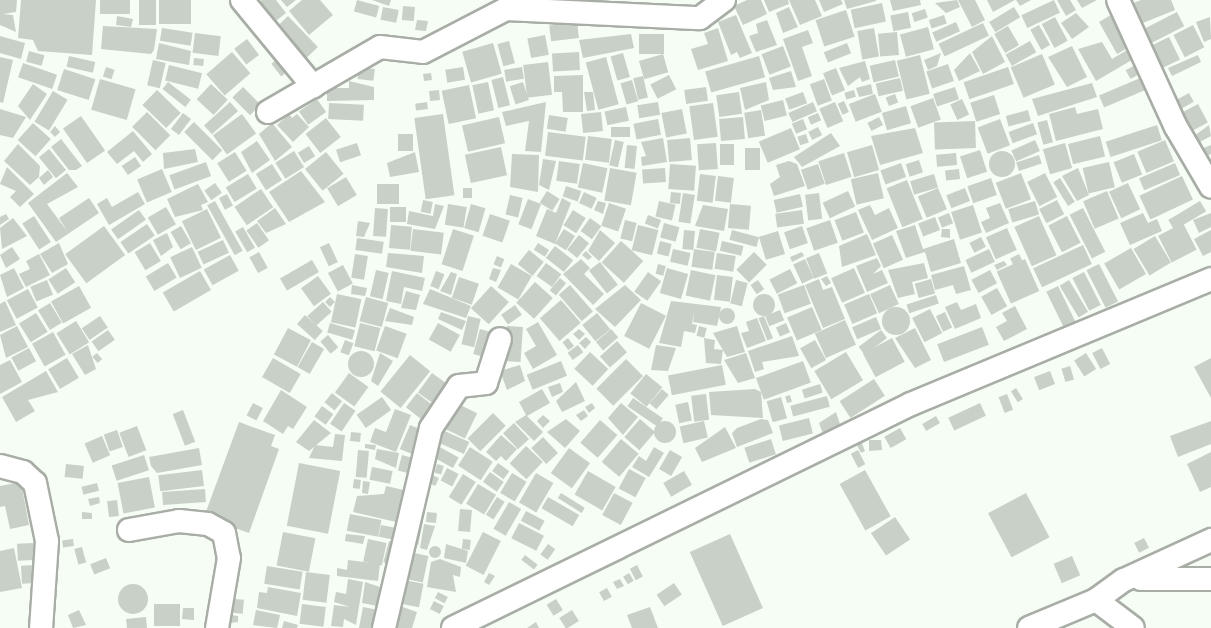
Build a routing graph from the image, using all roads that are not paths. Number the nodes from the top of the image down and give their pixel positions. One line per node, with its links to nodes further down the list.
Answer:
1 (242, 0): 4 (street)
2 (724, 0): 4 (street)
3 (1118, 0): 6 (street)
4 (313, 86): 5 (street)
5 (268, 112)
6 (1211, 187)
7 (1211, 279): 18 (street)
8 (500, 339): 17 (street)
9 (0, 466): 15 (street)
10 (129, 530): 16 (street)
11 (1211, 540): 13 (street)
12 (1211, 579): 13 (street)
13 (1125, 580): 14 (street)
14 (1096, 600): 19 (street); 20 (street)
15 (41, 628)
16 (217, 628)
17 (384, 628)
18 (453, 628)
19 (1029, 628)
20 (1132, 628)

